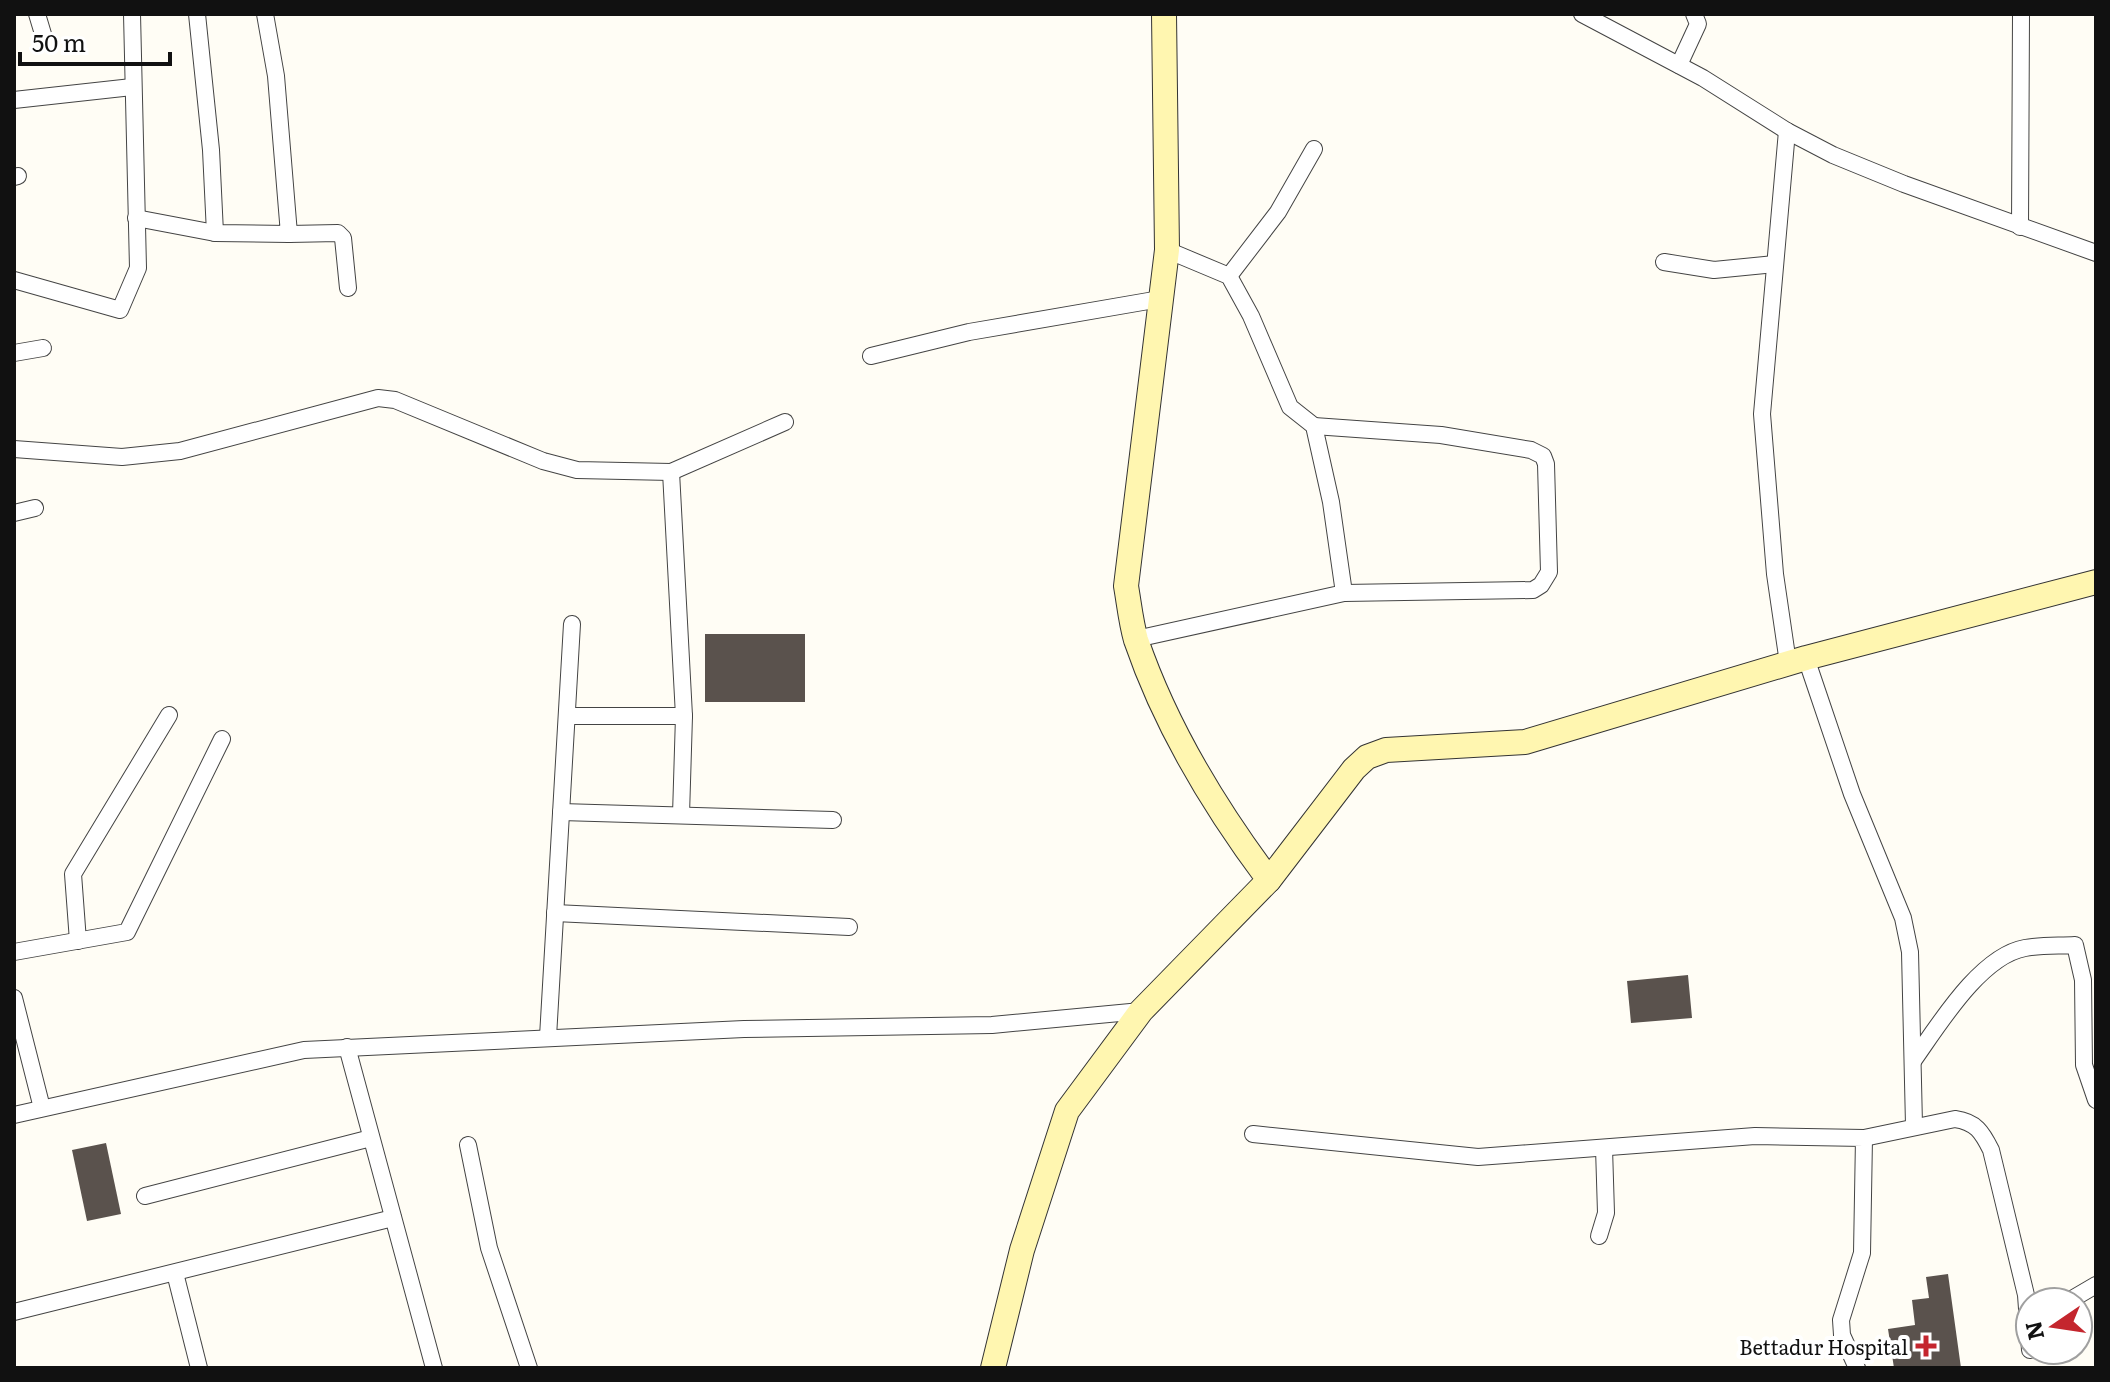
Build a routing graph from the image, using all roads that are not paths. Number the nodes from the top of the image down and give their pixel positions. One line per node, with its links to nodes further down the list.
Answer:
1 (37, 14): 9 (street)
2 (132, 14): 11 (street)
3 (197, 14): 17 (street)
4 (265, 14): 18 (street)
5 (1164, 14): 19 (main road)
6 (1582, 14): 10 (street)
7 (2021, 14): 16 (street)
8 (1696, 19): 10 (street)
9 (43, 34)
10 (1679, 65): 13 (street)
11 (132, 87): 12 (street); 15 (street)
12 (14, 100)
13 (1787, 131): 16 (street); 22 (street)
14 (1314, 149): 23 (street)
15 (136, 218): 17 (street); 24 (street)
16 (2020, 227): 20 (street)
17 (215, 233): 18 (street)
18 (289, 234): 25 (street)
19 (1167, 250): 23 (street); 26 (main road)
20 (2096, 253)
21 (1664, 262): 22 (street)
22 (1775, 264): 40 (street)
23 (1229, 276): 31 (street)
24 (14, 280)
25 (348, 288)
26 (1160, 299): 29 (street); 39 (main road)
27 (43, 348): 28 (street)
28 (14, 353)
29 (871, 356)
30 (785, 422): 33 (street)
31 (1314, 426): 37 (street); 37 (street)
32 (14, 449): 33 (street)
33 (671, 472): 43 (street)
34 (35, 508): 35 (street)
35 (14, 513)
36 (2096, 582): 40 (main road)
37 (1344, 593): 39 (street)
38 (572, 624): 42 (street)
39 (1136, 639): 48 (main road)
40 (1797, 661): 48 (main road); 57 (street)
41 (169, 715): 51 (street)
42 (567, 716): 43 (street); 45 (street)
43 (684, 716): 46 (street)
44 (222, 739): 51 (street)
45 (561, 812): 46 (street); 49 (street)
46 (681, 815): 47 (street)
47 (833, 820)
48 (1269, 880): 54 (main road)
49 (555, 913): 50 (street); 55 (street)
50 (849, 927)
51 (78, 941): 52 (street)
52 (14, 952)
53 (14, 998): 59 (street)
54 (1141, 1011): 55 (street); 76 (main road)
55 (548, 1037): 56 (street)
56 (347, 1047): 59 (street); 63 (street)
57 (1913, 1061): 58 (street); 61 (street)
58 (2096, 1100)
59 (42, 1108): 60 (street)
60 (14, 1115)
61 (1914, 1125): 64 (street); 71 (street)
62 (1253, 1134): 66 (street)
63 (371, 1138): 67 (street); 68 (street)
64 (1864, 1138): 66 (street); 77 (street)
65 (468, 1145): 75 (street)
66 (1604, 1148): 69 (street)
67 (145, 1196)
68 (393, 1218): 70 (street); 74 (street)
69 (1599, 1236)
70 (175, 1273): 72 (street); 73 (street)
71 (2024, 1286)
72 (14, 1312)
73 (199, 1368)
74 (434, 1368)
75 (529, 1368)
76 (993, 1368)
77 (1857, 1368)

